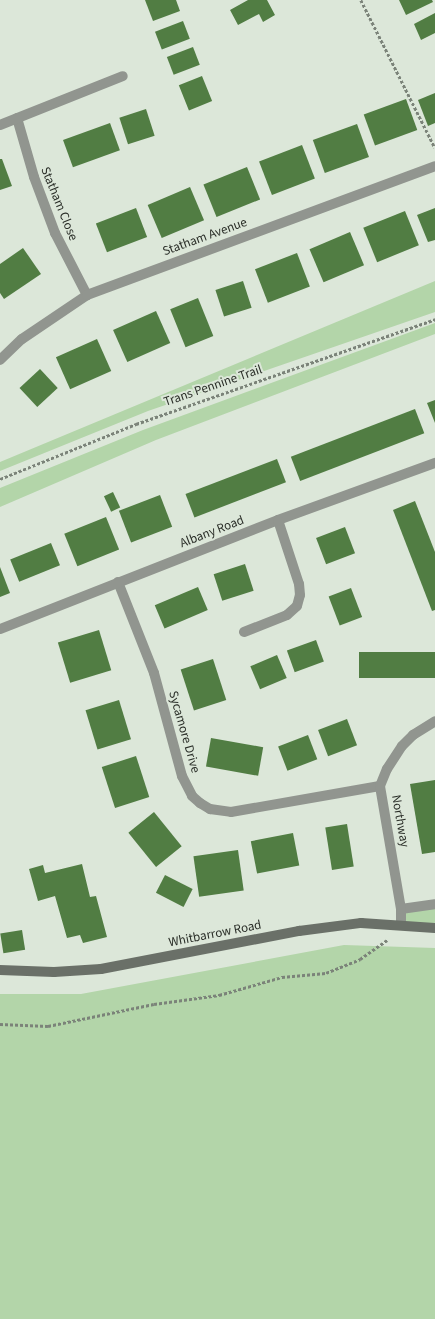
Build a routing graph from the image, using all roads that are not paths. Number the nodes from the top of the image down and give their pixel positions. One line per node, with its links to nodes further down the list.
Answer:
1 (123, 76): 2 (street)
2 (17, 118): 3 (street); 5 (street, Statham Close)
3 (0, 125)
4 (435, 166): 5 (street, Statham Avenue)
5 (87, 295): 6 (street, Statham Avenue)
6 (0, 360)
7 (435, 463): 8 (street, Albany Road)
8 (278, 520): 9 (street, Albany Road); 11 (street)
9 (118, 582): 10 (street, Albany Road); 13 (street, Sycamore Drive)
10 (0, 629)
11 (244, 632)
12 (435, 721): 13 (street, Northway)
13 (380, 786): 15 (street, Northway)
14 (435, 904): 15 (street)
15 (401, 909): 16 (street, Northway)
16 (401, 924): 17 (street, Whitbarrow Road); 18 (street, Whitbarrow Road)
17 (435, 928)
18 (0, 970)

